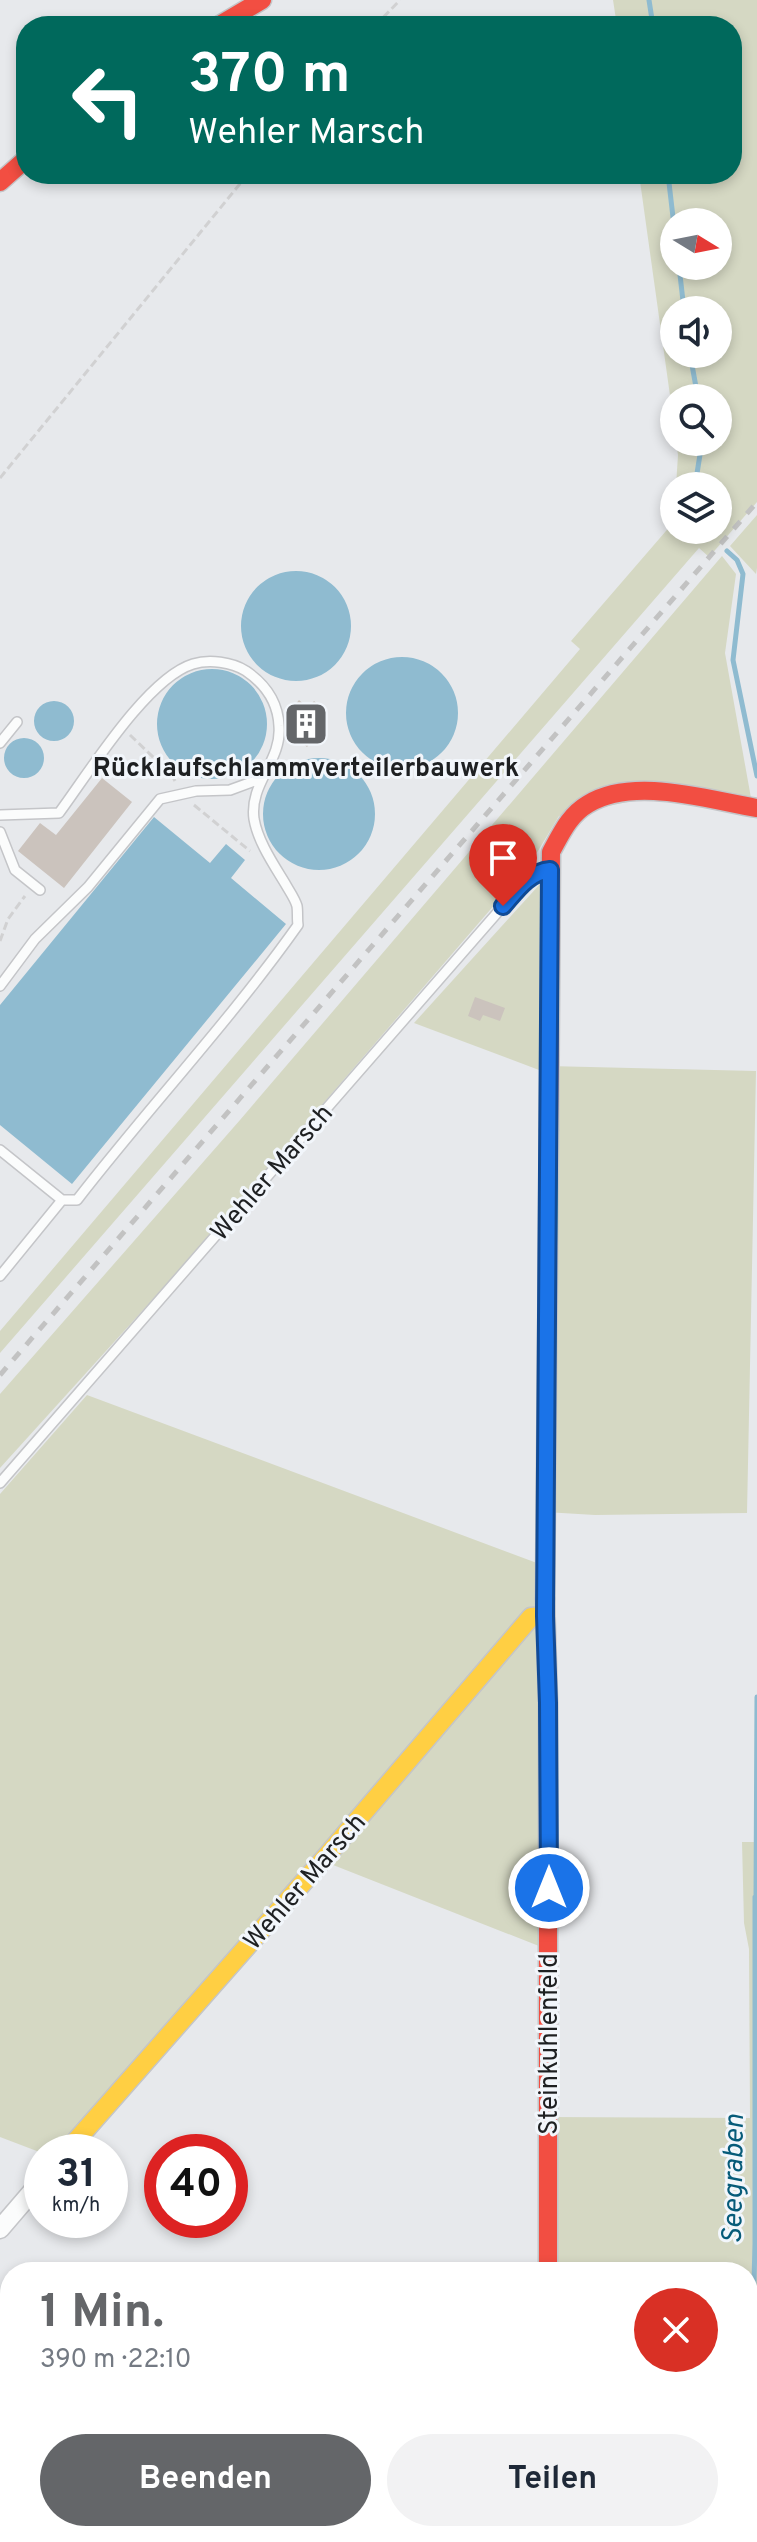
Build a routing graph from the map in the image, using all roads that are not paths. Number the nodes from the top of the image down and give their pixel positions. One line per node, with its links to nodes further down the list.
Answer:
1 (262, 0): 2 (main road)
2 (235, 16)
3 (16, 168): 4 (main road)
4 (0, 182)
5 (17, 722): 6 (lane)
6 (0, 743)
7 (260, 779): 9 (lane); 13 (lane); 15 (lane)
8 (756, 808): 11 (main road, Steinkuhlenfeld)
9 (0, 815)
10 (0, 832): 12 (lane)
11 (550, 870): 17 (lane, Wehler Marsch); 18 (main road, Steinkuhlenfeld)
12 (37, 888)
13 (0, 986)
14 (0, 1150): 15 (lane)
15 (62, 1200): 16 (lane)
16 (0, 1276)
17 (0, 1483)
18 (545, 1616): 19 (main road, Wehler Marsch); 22 (main road, Steinkuhlenfeld)
19 (82, 2134)
20 (24, 2201): 21 (street)
21 (0, 2229)
22 (548, 2262)

